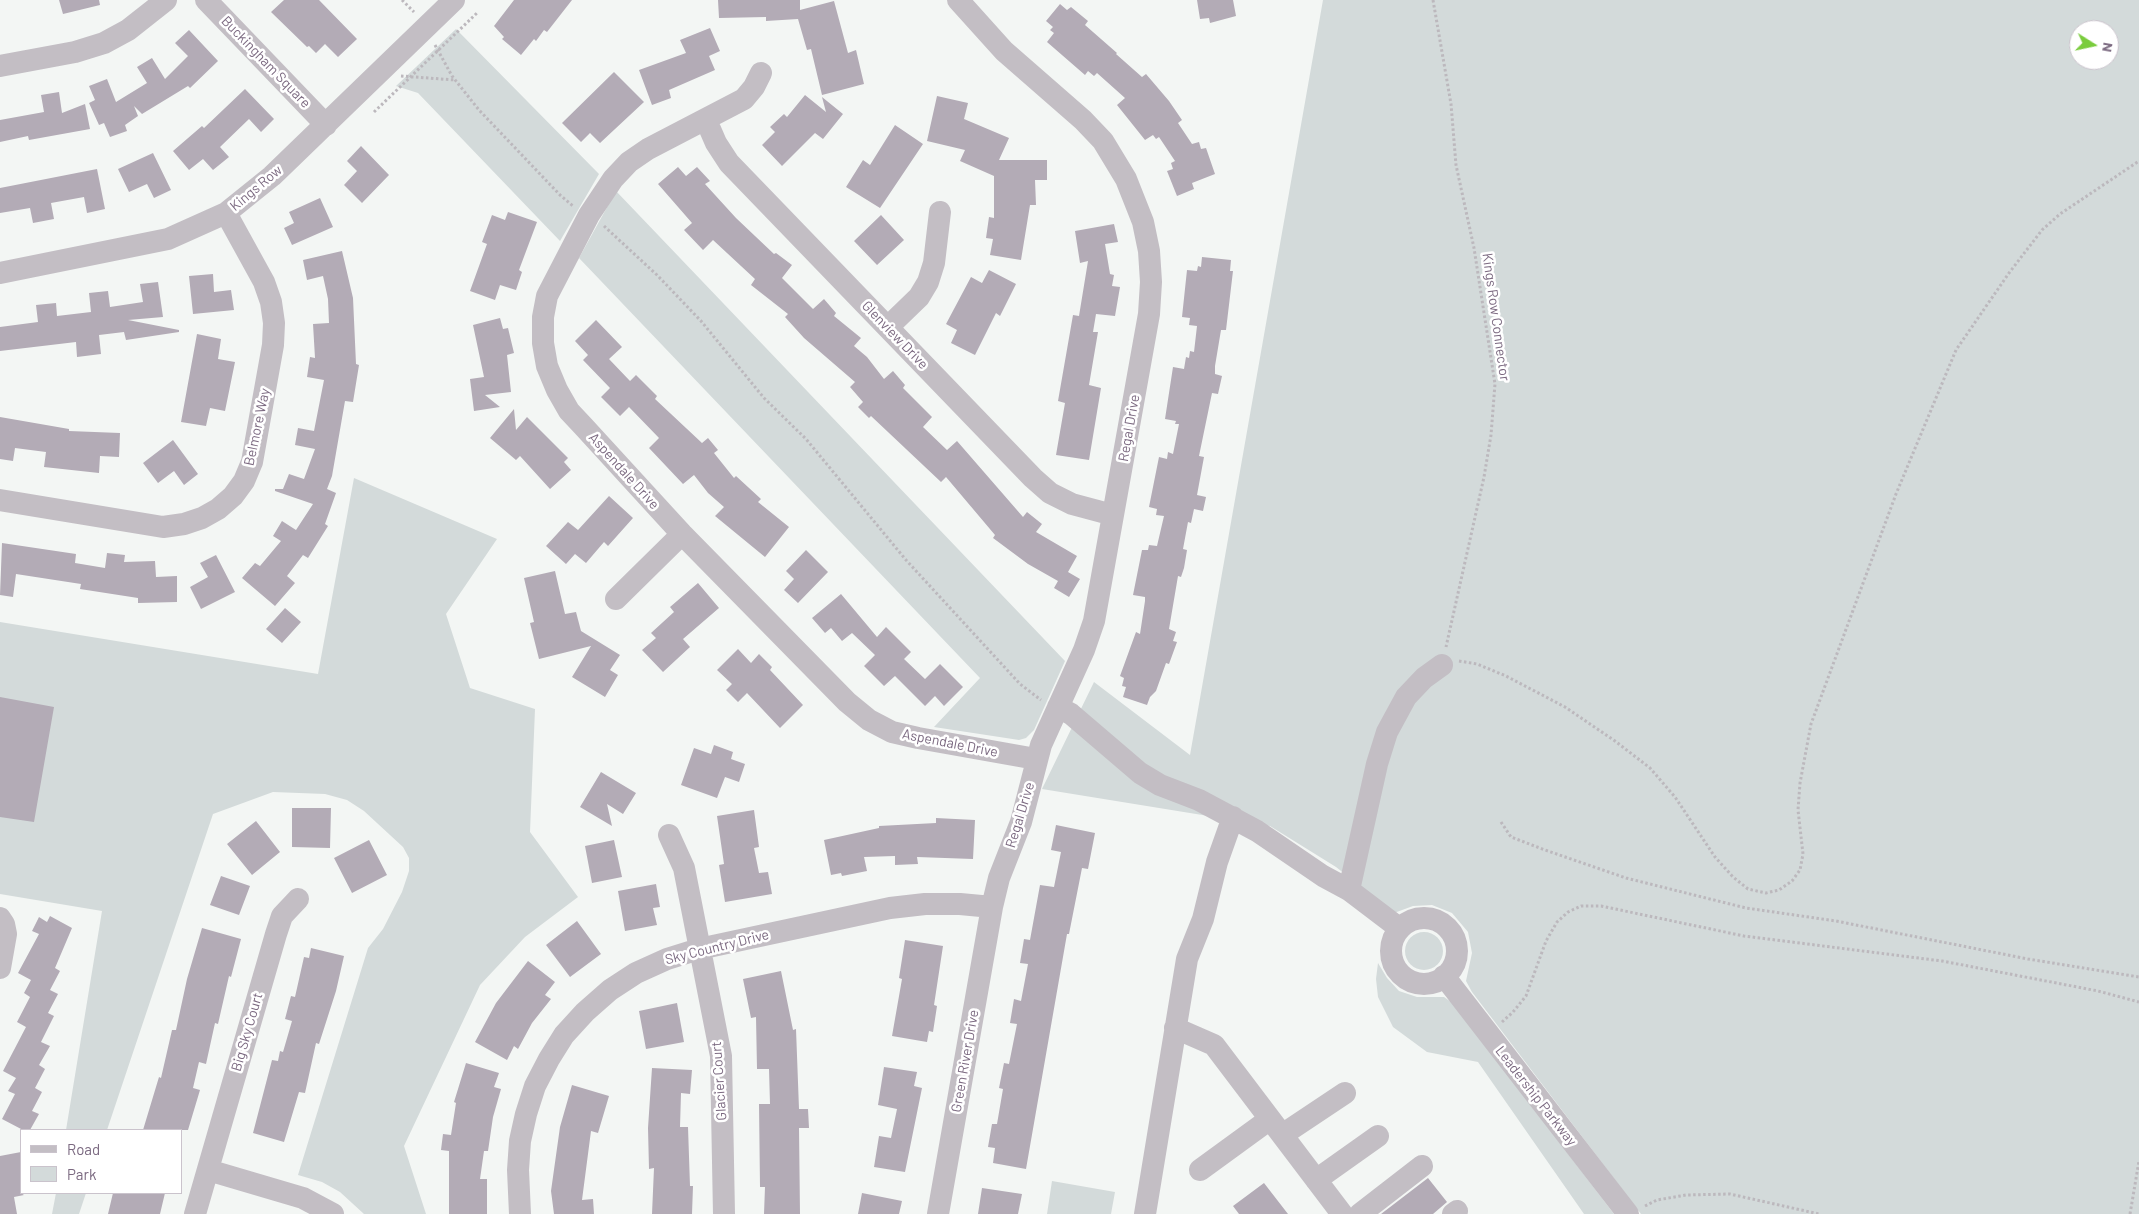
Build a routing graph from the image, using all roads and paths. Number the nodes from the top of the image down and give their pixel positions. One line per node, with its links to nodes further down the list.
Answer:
1 (166, 0): 10 (street)
2 (206, 0): 17 (street, Buckingham Square)
3 (402, 0): 8 (path)
4 (454, 0): 8 (street, Kings Row)
5 (958, 0): 25 (street, Regal Drive)
6 (1433, 0): 28 (path, Kings Row Connector)
7 (477, 13): 9 (path)
8 (427, 28): 9 (path); 12 (street, Kings Row)
9 (438, 51): 13 (path); 14 (path)
10 (0, 66)
11 (761, 73): 16 (street, Aspendale Drive)
12 (378, 74): 13 (path); 17 (street, Kings Row)
13 (410, 77): 14 (path); 15 (path)
14 (455, 80): 21 (path)
15 (374, 112)
16 (706, 120): 21 (street, Aspendale Drive); 23 (street, Glenview Drive)
17 (326, 125): 20 (street, Kings Row)
18 (2139, 161): 28 (path)
19 (940, 212): 23 (street)
20 (226, 213): 22 (street, Kings Row); 24 (street, Belmore Way)
21 (589, 215): 26 (street, Aspendale Drive); 29 (path)
22 (0, 273)
23 (888, 327): 25 (street, Glenview Drive)
24 (0, 500)
25 (1113, 515): 29 (street, Regal Drive)
26 (682, 534): 27 (street); 30 (street, Aspendale Drive)
27 (616, 599)
28 (1442, 665): 34 (street)
29 (1058, 707): 30 (street, Regal Drive); 31 (street)
30 (1036, 759): 36 (street, Regal Drive)
31 (1233, 817): 34 (street); 44 (street)
32 (1501, 822): 42 (path)
33 (669, 835): 39 (street, Glacier Court)
34 (1349, 890): 38 (street)
35 (298, 899): 51 (street, Big Sky Court)
36 (992, 908): 39 (street, Sky Country Drive); 59 (street, Green River Drive)
37 (0, 918): 40 (street)
38 (1399, 928): 41 (street); 41 (street)
39 (699, 949): 57 (street, Sky Country Drive); 58 (street, Glacier Court)
40 (0, 968)
41 (1444, 976): 45 (street, Leadership Parkway)
42 (2139, 977)
43 (2139, 1002): 45 (path)
44 (1175, 1028): 47 (street); 60 (street)
45 (1488, 1034): 54 (street, Leadership Parkway)
46 (1346, 1093): 47 (street)
47 (1276, 1127): 52 (street); 53 (street)
48 (1378, 1136): 53 (street)
49 (2139, 1161): 64 (path)
50 (1422, 1166): 62 (street)
51 (208, 1170): 55 (street, Big Sky Court); 56 (street)
52 (1200, 1170)
53 (1316, 1180): 61 (street)
54 (1635, 1210): 63 (path)
55 (195, 1214)
56 (333, 1214)
57 (520, 1214)
58 (724, 1214)
59 (938, 1214)
60 (1145, 1214)
61 (1342, 1214)
62 (1360, 1214)
63 (1819, 1214)
64 (2130, 1214)

